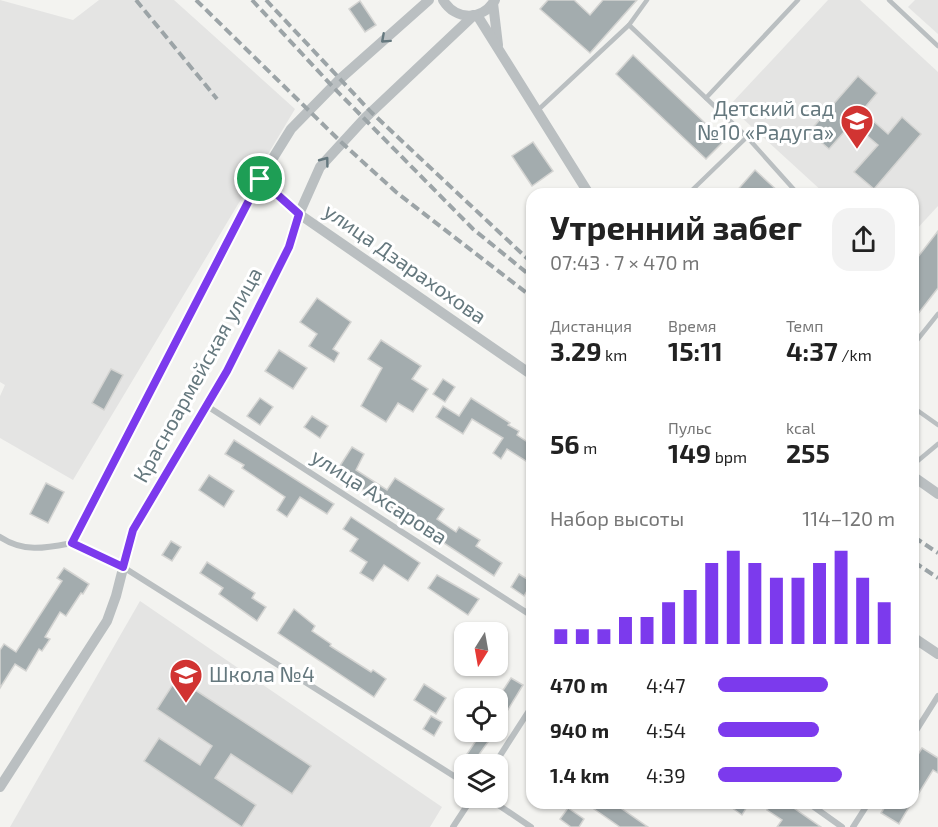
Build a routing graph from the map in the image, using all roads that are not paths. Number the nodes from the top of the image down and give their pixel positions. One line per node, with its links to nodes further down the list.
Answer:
1 (429, 0): 14 (street, Красноармейская улица, one-way to 14)
2 (443, 0): 7 (street)
3 (647, 0): 8 (lane)
4 (798, 0): 11 (lane)
5 (889, 0): 9 (lane)
6 (494, 2): 7 (street, Красноармейская улица); 10 (street)
7 (476, 15): 10 (street); 18 (street, Красноармейская улица, one-way to 7)
8 (629, 25): 11 (lane); 12 (lane)
9 (938, 46)
10 (499, 48): 12 (street)
11 (706, 98): 13 (lane)
12 (538, 110): 15 (street)
13 (747, 137): 16 (lane); 17 (lane)
14 (260, 179): 18 (street, улица Дзарахохова); 30 (street, Красноармейская улица)
15 (585, 188)
16 (694, 188)
17 (793, 188)
18 (299, 214): 21 (street, улица Дзарахохова); 22 (street, Красноармейская улица)
19 (938, 314): 20 (lane)
20 (919, 338)
21 (526, 371)
22 (207, 406): 31 (street, Красноармейская улица); 32 (street, улица Ахсарова)
23 (919, 412): 24 (lane)
24 (938, 425)
25 (938, 444): 26 (lane)
26 (919, 460)
27 (919, 481): 28 (street)
28 (938, 494)
29 (0, 537): 30 (street)
30 (72, 543): 31 (street)
31 (123, 567): 39 (street); 40 (street, Красноармейская улица)
32 (526, 612)
33 (919, 641): 34 (street)
34 (938, 654)
35 (938, 696): 37 (street)
36 (526, 715): 38 (street)
37 (919, 726)
38 (501, 754)
39 (454, 776)
40 (0, 787)
41 (465, 808): 45 (street)
42 (503, 808): 46 (street)
43 (817, 809): 47 (street)
44 (865, 809): 48 (street)
45 (453, 827)
46 (531, 827)
47 (842, 827)
48 (853, 827)

